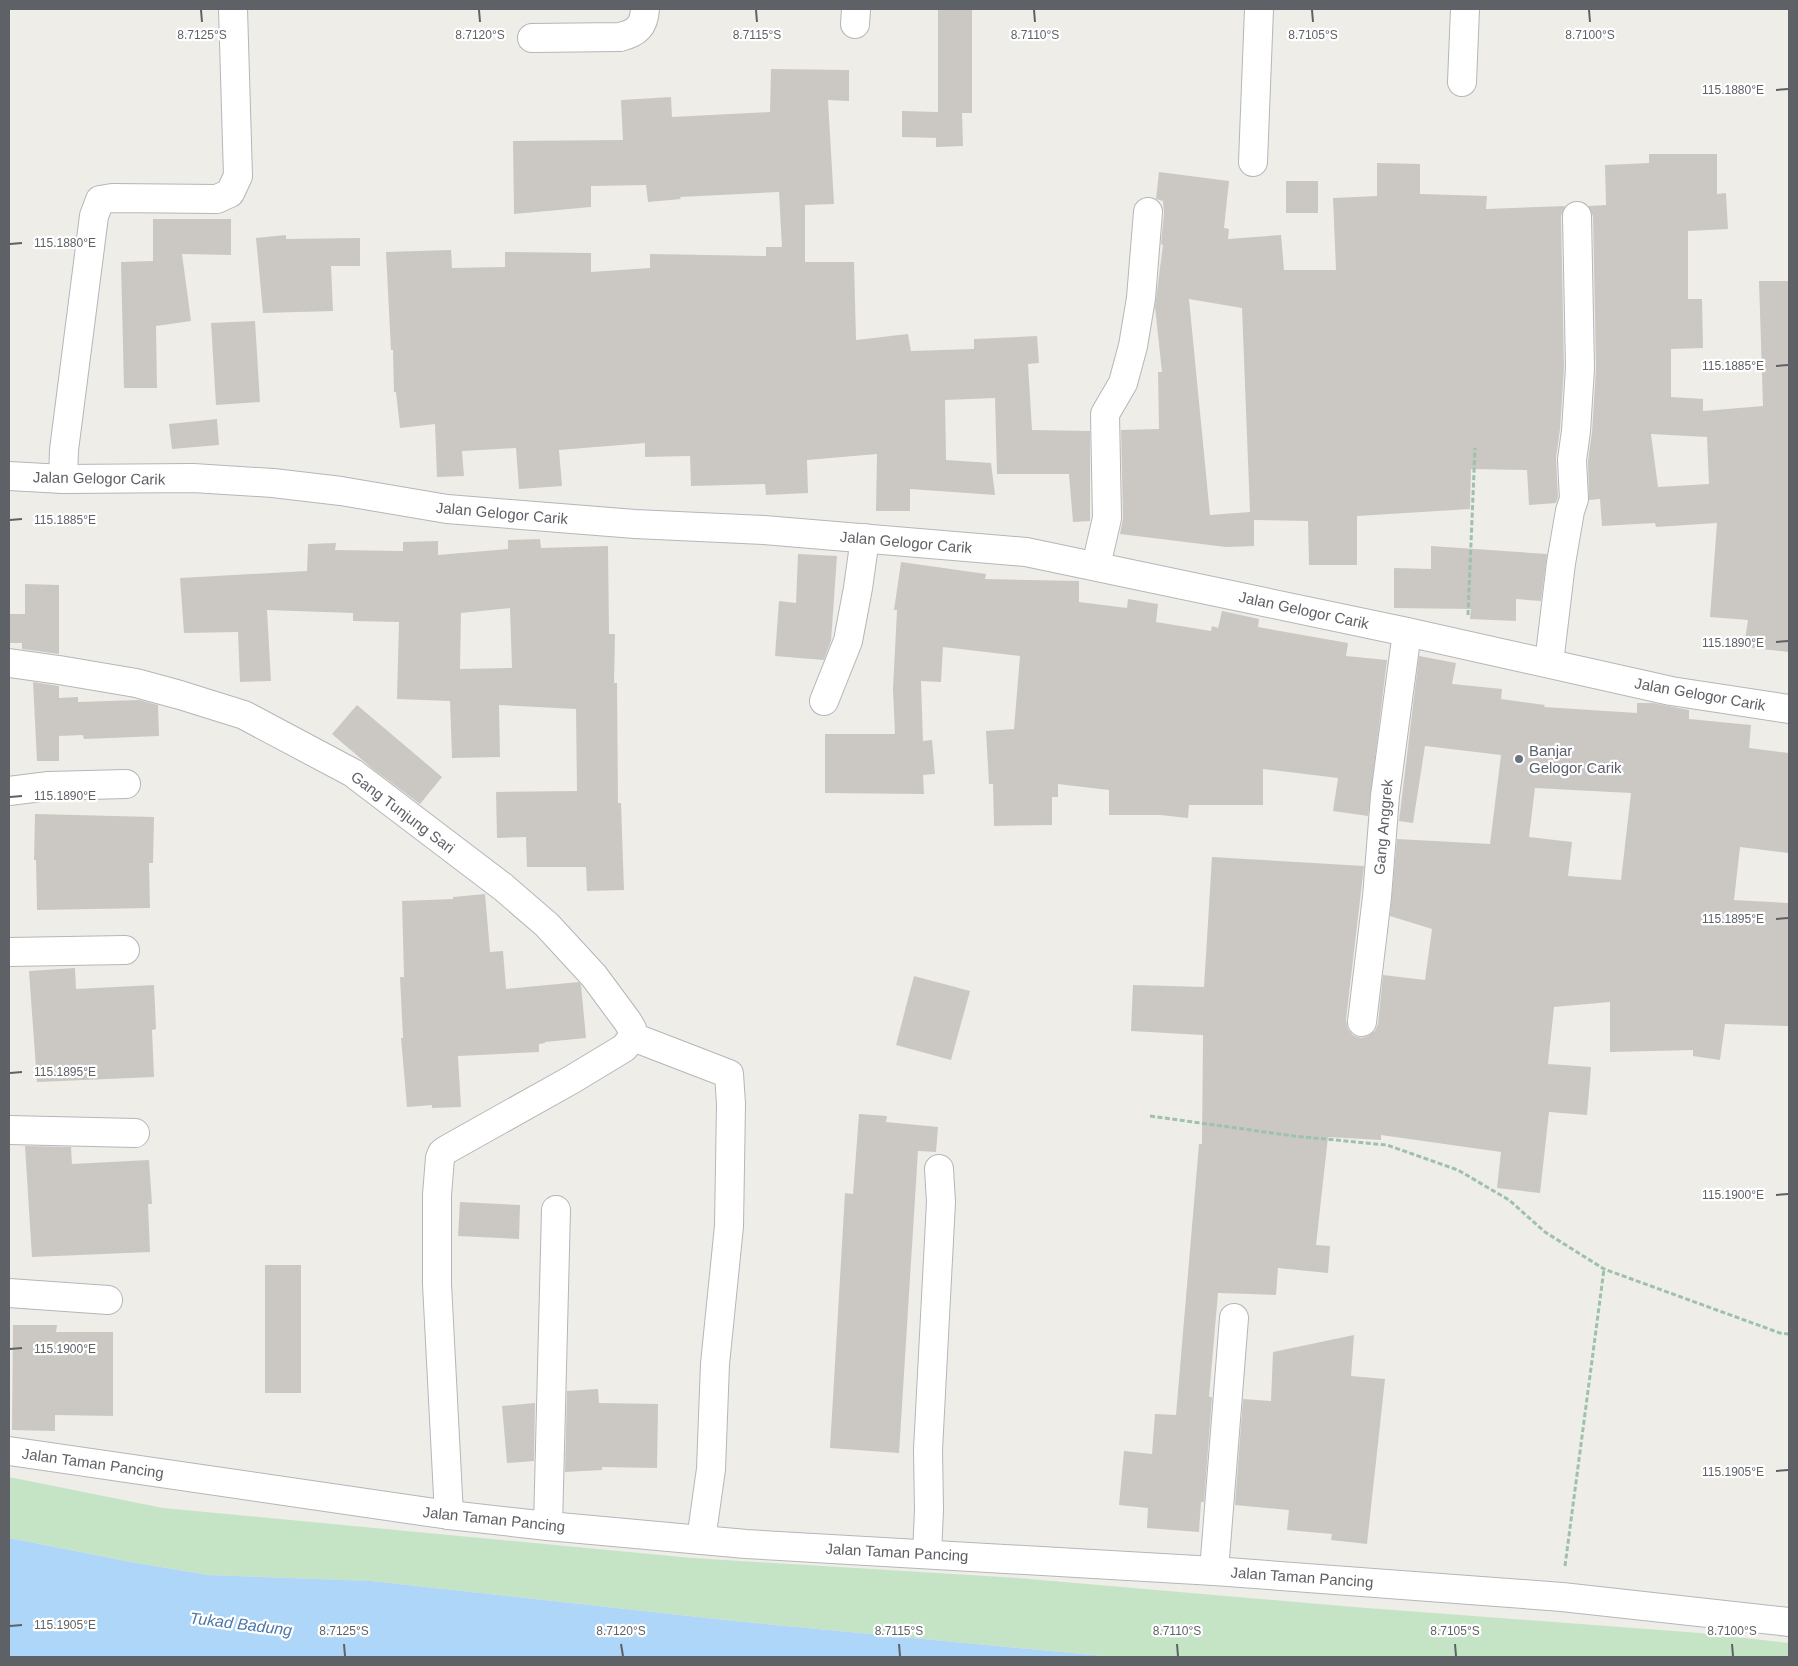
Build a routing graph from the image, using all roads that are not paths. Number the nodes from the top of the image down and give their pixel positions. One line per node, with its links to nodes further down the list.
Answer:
1 (232, 9): 11 (street)
2 (645, 9): 5 (street)
3 (1259, 9): 7 (street)
4 (1465, 9): 6 (street)
5 (532, 38)
6 (1462, 82)
7 (1253, 162)
8 (1148, 212): 13 (street)
9 (1577, 216): 16 (street)
10 (9, 476): 11 (street, Jalan Gelogor Carik)
11 (63, 479): 12 (street, Jalan Gelogor Carik)
12 (865, 538): 13 (street, Jalan Gelogor Carik); 17 (street)
13 (1096, 566): 14 (street, Jalan Gelogor Carik)
14 (1407, 632): 16 (street, Jalan Gelogor Carik); 23 (street, Gang Anggrek)
15 (9, 663): 24 (street, Gang Tunjung Sari)
16 (1549, 663): 18 (street, Jalan Gelogor Carik)
17 (824, 701)
18 (1789, 709)
19 (126, 784): 20 (street)
20 (9, 791)
21 (125, 950): 22 (street)
22 (9, 952)
23 (1362, 1022)
24 (633, 1037): 33 (street); 35 (street)
25 (9, 1130): 26 (street)
26 (135, 1133)
27 (939, 1169): 36 (street)
28 (556, 1210): 34 (street)
29 (9, 1293): 30 (street)
30 (108, 1300)
31 (1234, 1318): 37 (street)
32 (9, 1451): 33 (street, Jalan Taman Pancing)
33 (449, 1516): 34 (street, Jalan Taman Pancing)
34 (548, 1526): 35 (street, Jalan Taman Pancing)
35 (701, 1540): 36 (street, Jalan Taman Pancing)
36 (927, 1554): 37 (street, Jalan Taman Pancing)
37 (1214, 1571): 38 (street, Jalan Taman Pancing)
38 (1789, 1622)

